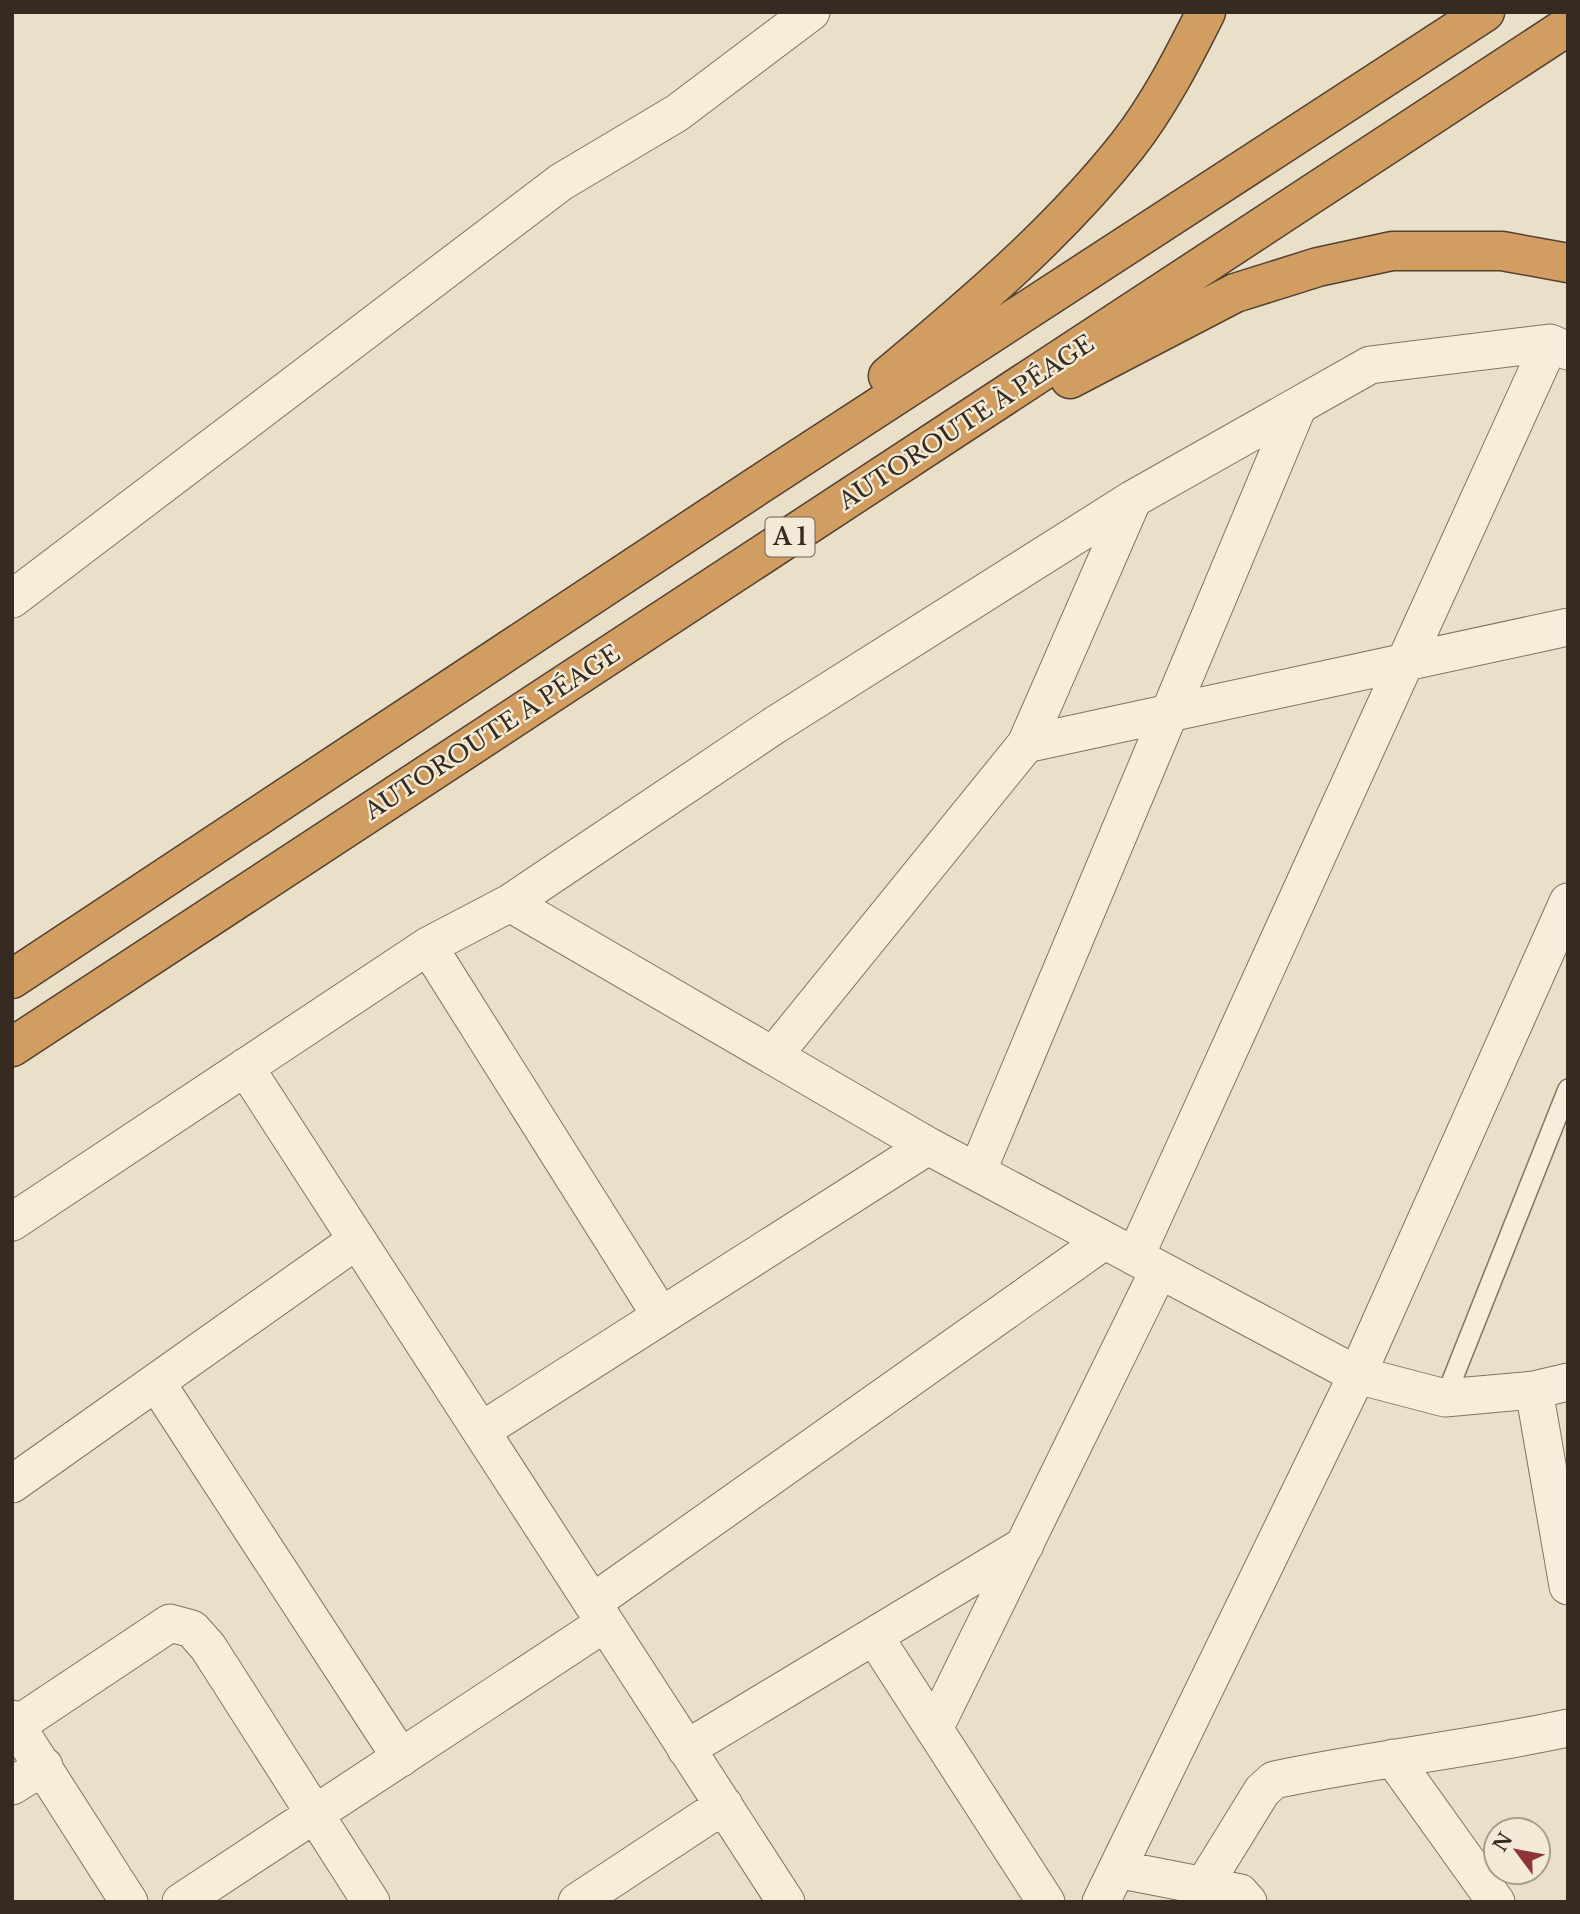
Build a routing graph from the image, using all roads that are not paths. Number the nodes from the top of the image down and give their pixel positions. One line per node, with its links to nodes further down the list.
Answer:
1 (811, 12): 11 (street)
2 (1206, 12): 9 (highway)
3 (1485, 12): 9 (highway, A 1)
4 (1568, 26): 8 (highway, AUTOROUTE À PÉAGE / A 1)
5 (1568, 263): 8 (highway)
6 (1559, 347): 7 (street); 13 (street)
7 (1298, 407): 10 (street); 14 (street)
8 (878, 479): 20 (highway, AUTOROUTE À PÉAGE / A 1)
9 (757, 486): 19 (highway, A 1)
10 (1133, 499): 15 (street); 17 (street)
11 (12, 599)
12 (1568, 627): 13 (street)
13 (1405, 664): 14 (street); 28 (street)
14 (1169, 714): 15 (street); 25 (street)
15 (1026, 744): 21 (street)
16 (1568, 902): 30 (street)
17 (510, 903): 18 (street); 21 (street)
18 (428, 946): 22 (street); 29 (street)
19 (12, 979)
20 (12, 1047)
21 (773, 1056): 24 (street)
22 (245, 1067): 26 (street); 27 (street)
23 (1568, 1089): 33 (lane)
24 (928, 1146): 25 (street); 29 (street)
25 (977, 1172): 28 (street)
26 (12, 1222)
27 (357, 1240): 31 (street); 34 (street)
28 (1133, 1256): 30 (street); 36 (street); 38 (street)
29 (662, 1316): 34 (street)
30 (1357, 1375): 33 (street); 50 (street)
31 (156, 1382): 35 (street); 44 (street)
32 (1551, 1386): 33 (street); 37 (street)
33 (1446, 1398)
34 (481, 1431): 38 (street)
35 (12, 1484)
36 (1025, 1545): 39 (street); 42 (street)
37 (1568, 1586)
38 (599, 1613): 43 (street); 44 (street)
39 (874, 1636): 42 (street); 43 (street)
40 (14, 1722): 46 (street); 49 (street)
41 (1568, 1727): 45 (street)
42 (934, 1729): 57 (street)
43 (686, 1749): 48 (street)
44 (401, 1758): 49 (street)
45 (1393, 1758): 51 (street); 60 (street)
46 (44, 1766): 47 (street); 52 (street)
47 (12, 1786)
48 (724, 1805): 55 (street); 56 (street)
49 (313, 1816): 53 (street); 54 (street)
50 (1118, 1869): 51 (street); 58 (street)
51 (1204, 1885): 59 (street)
52 (129, 1902)
53 (181, 1902)
54 (371, 1902)
55 (577, 1902)
56 (786, 1902)
57 (1046, 1902)
58 (1101, 1902)
59 (1248, 1902)
60 (1496, 1902)

